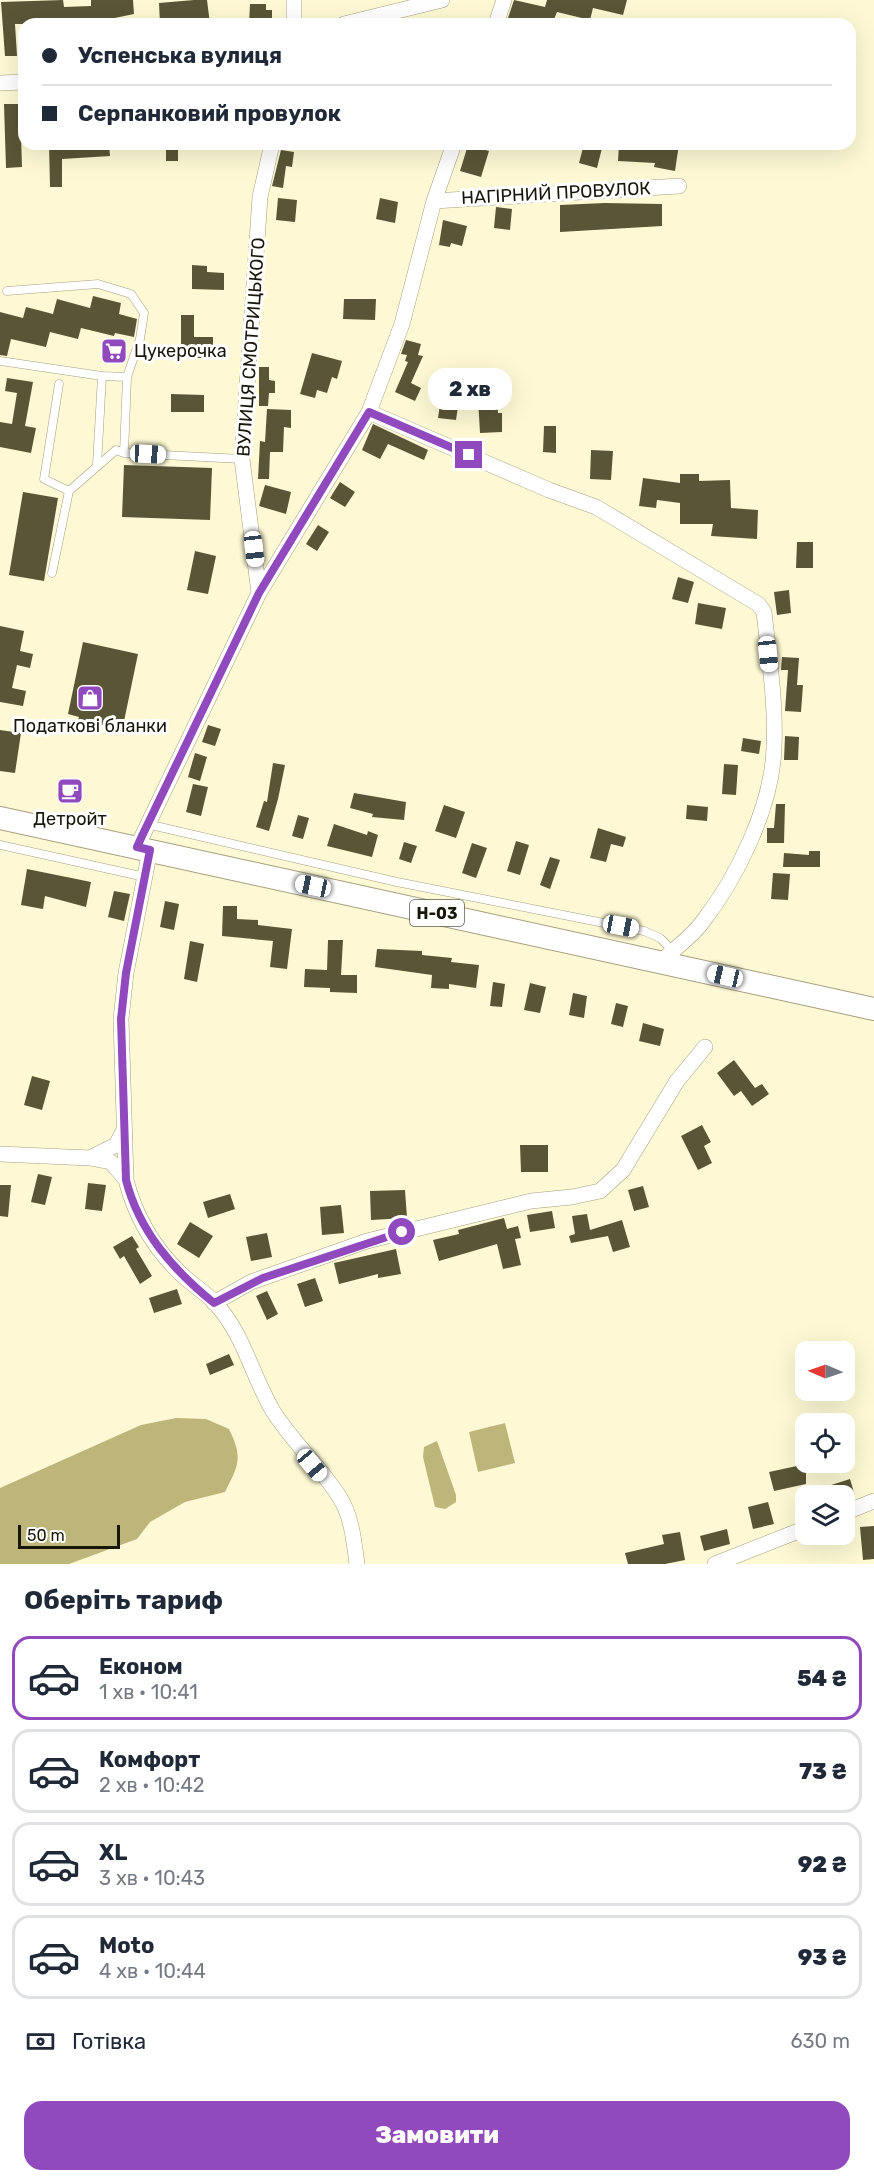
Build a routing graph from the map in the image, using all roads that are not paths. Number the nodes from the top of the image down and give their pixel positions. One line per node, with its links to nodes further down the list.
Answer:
1 (294, 0): 4 (street)
2 (442, 0): 5 (street)
3 (504, 0): 6 (street)
4 (294, 18)
5 (368, 18)
6 (498, 18)
7 (18, 82): 8 (street)
8 (0, 83)
9 (271, 150): 20 (street, ВУЛИЦЯ СМОТРИЦЬКОГО)
10 (452, 150): 12 (street)
11 (679, 186): 12 (street, НАГІРНИЙ ПРОВУЛОК)
12 (434, 201): 18 (street)
13 (7, 291): 16 (lane)
14 (0, 361): 15 (lane)
15 (102, 376): 16 (lane); 21 (lane)
16 (127, 377): 19 (lane)
17 (59, 384): 22 (lane)
18 (369, 412): 24 (street); 30 (street)
19 (124, 453): 20 (lane); 21 (lane)
20 (242, 459): 24 (street, ВУЛИЦЯ СМОТРИЦЬКОГО)
21 (97, 465): 22 (lane)
22 (69, 491): 23 (lane)
23 (52, 573)
24 (259, 593): 26 (street)
25 (0, 818): 28 (main road, Н-03)
26 (146, 824): 28 (street); 30 (lane)
27 (0, 845): 29 (lane)
28 (143, 849): 29 (street); 30 (main road, Н-03)
29 (144, 877): 33 (street)
30 (667, 956): 31 (main road, Н-03)
31 (874, 1009)
32 (705, 1047): 37 (street)
33 (125, 1127): 35 (street); 36 (street)
34 (0, 1154): 35 (street)
35 (90, 1158): 36 (street)
36 (126, 1180): 37 (street)
37 (214, 1303): 41 (street)
38 (874, 1501): 39 (street)
39 (855, 1508)
40 (795, 1532): 42 (street)
41 (357, 1564)
42 (715, 1564)

